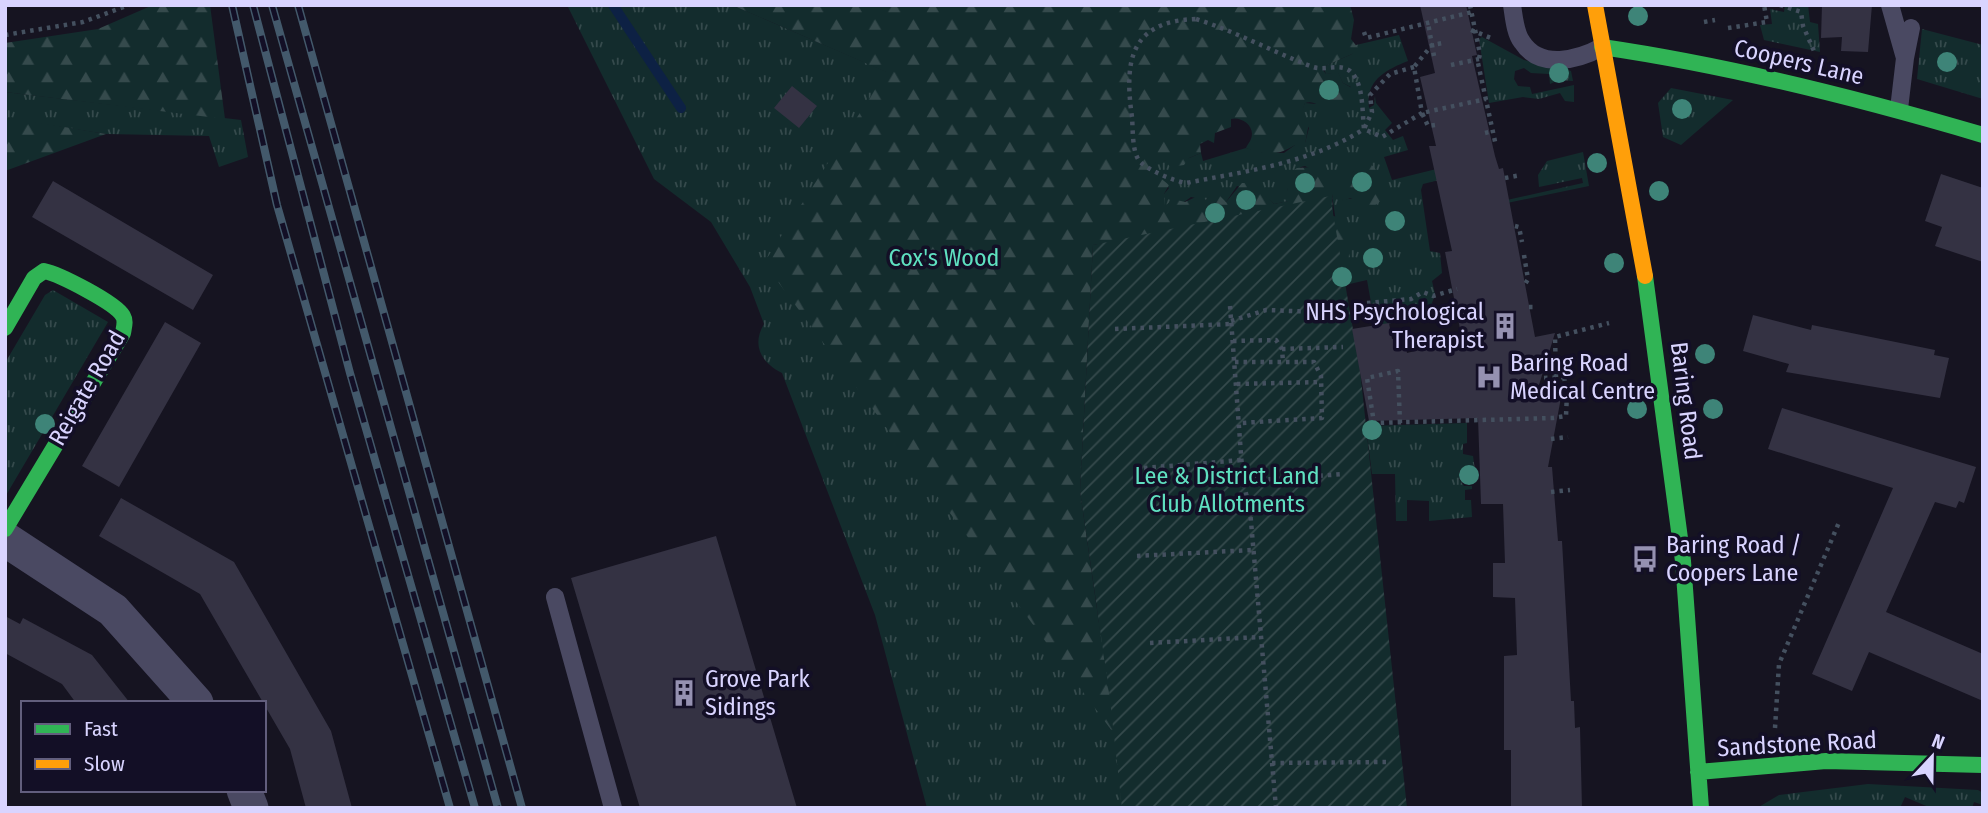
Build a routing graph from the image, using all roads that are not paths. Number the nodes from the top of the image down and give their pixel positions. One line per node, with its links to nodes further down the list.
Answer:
1 (1512, 5): 5 (lane)
2 (1595, 5): 5 (street, Baring Road)
3 (1890, 5): 6 (lane)
4 (1911, 28): 6 (lane)
5 (1602, 47): 7 (street, Coopers Lane); 15 (street, Baring Road)
6 (1905, 58): 7 (lane)
7 (1899, 109): 8 (street, Coopers Lane)
8 (1983, 135)
9 (5, 328): 10 (street, Reigate Road)
10 (5, 528)
11 (5, 539): 13 (street)
12 (555, 597): 16 (lane)
13 (194, 701)
14 (1983, 765): 15 (street, Sandstone Road)
15 (1698, 772): 17 (street, Baring Road)
16 (613, 808)
17 (1701, 808)

